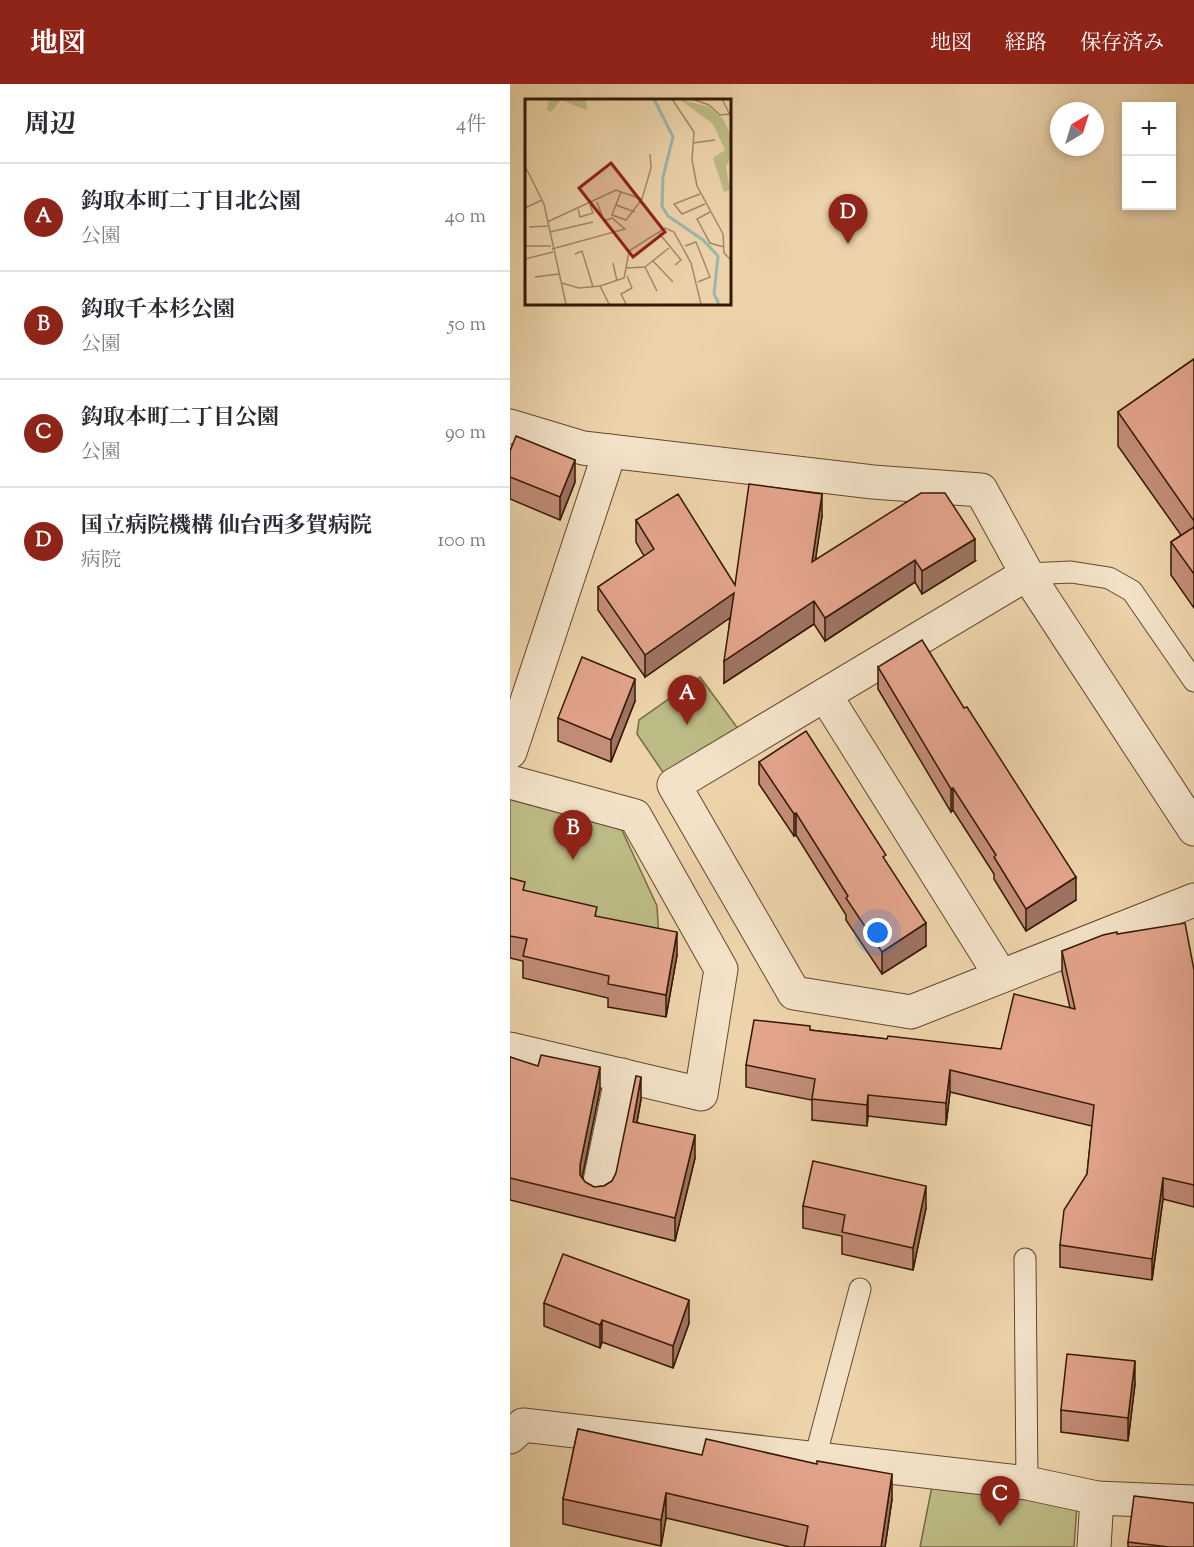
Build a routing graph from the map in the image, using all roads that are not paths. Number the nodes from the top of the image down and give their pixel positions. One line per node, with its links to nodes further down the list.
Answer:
1 (510, 426): 2 (street)
2 (610, 451): 3 (street); 6 (street)
3 (1028, 574): 4 (lane); 5 (street); 8 (street)
4 (1194, 681)
5 (825, 695): 10 (street); 10 (street)
6 (510, 752)
7 (510, 782): 12 (street)
8 (1194, 829)
9 (1194, 900): 10 (street)
10 (1000, 976)
11 (511, 1054): 12 (street)
12 (622, 1075): 13 (street)
13 (598, 1191)
14 (1025, 1259): 18 (lane)
15 (860, 1289): 17 (lane)
16 (510, 1437): 17 (street)
17 (815, 1458): 18 (street)
18 (1027, 1483): 19 (street)
19 (1097, 1498): 20 (street); 21 (street)
20 (1194, 1502)
21 (1094, 1547)

